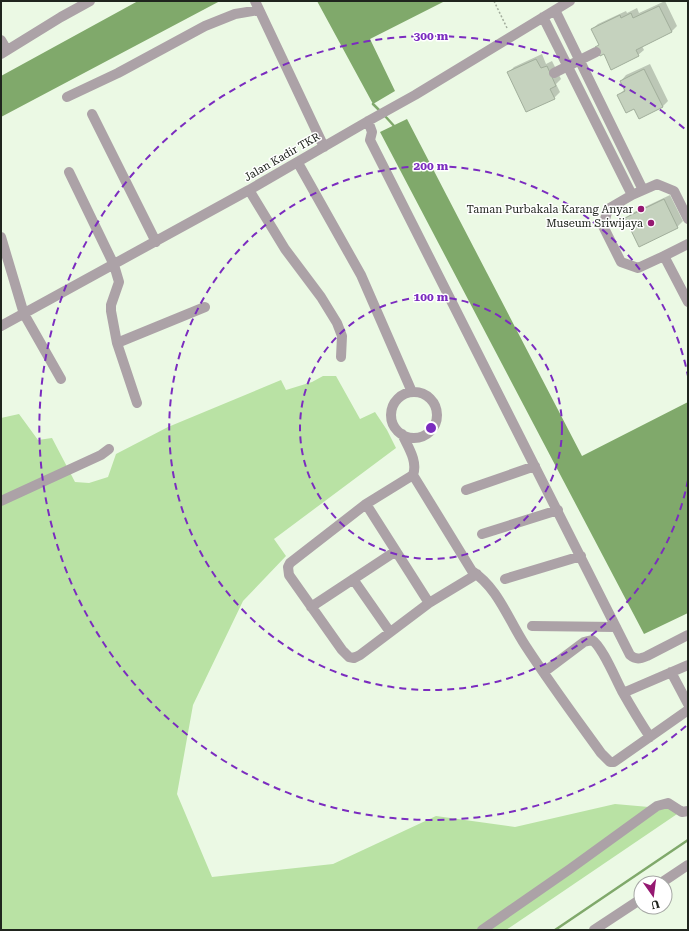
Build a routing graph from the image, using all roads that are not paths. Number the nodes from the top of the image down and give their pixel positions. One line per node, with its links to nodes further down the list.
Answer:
1 (90, 1): 7 (street)
2 (570, 1): 4 (street, Jalan Kadir TKR)
3 (257, 5): 12 (street); 15 (street)
4 (555, 10): 5 (street, Jalan Kadir TKR); 9 (street)
5 (543, 17): 10 (street); 14 (street, Jalan Kadir TKR)
6 (1, 40): 7 (street)
7 (4, 52)
8 (596, 52): 9 (street)
9 (580, 60): 10 (street); 19 (street)
10 (568, 66): 11 (street); 20 (street)
11 (554, 73)
12 (67, 97)
13 (92, 114): 23 (street)
14 (369, 120): 15 (street, Jalan Kadir TKR); 38 (street)
15 (324, 147): 16 (street, Jalan Kadir TKR)
16 (298, 163): 18 (street, Jalan Kadir TKR); 34 (street)
17 (69, 172): 26 (street)
18 (249, 190): 23 (street, Jalan Kadir TKR); 32 (street)
19 (643, 190): 20 (street); 21 (street)
20 (632, 195): 25 (street)
21 (688, 219)
22 (1, 237): 29 (street)
23 (156, 242): 26 (street, Jalan Kadir TKR)
24 (688, 244): 25 (street)
25 (664, 256): 27 (street)
26 (114, 265): 29 (street, Jalan Kadir TKR); 31 (street)
27 (688, 302)
28 (205, 307): 31 (street)
29 (24, 314): 30 (street, Jalan Kadir TKR); 33 (street)
30 (1, 326)
31 (117, 343): 35 (street)
32 (341, 357)
33 (61, 379)
34 (412, 392): 36 (street); 36 (street)
35 (137, 403)
36 (402, 434): 39 (street)
37 (109, 449): 41 (street)
38 (535, 466): 40 (street); 43 (street)
39 (414, 475): 42 (street); 47 (street)
40 (466, 490)
41 (1, 501)
42 (366, 504): 45 (street); 51 (street)
43 (558, 510): 44 (street); 46 (street)
44 (482, 534)
45 (396, 551): 48 (street); 50 (street)
46 (581, 556): 49 (street); 53 (street)
47 (477, 574): 50 (street); 57 (street)
48 (353, 579): 51 (street); 54 (street)
49 (505, 579)
50 (429, 603): 54 (street)
51 (311, 607): 54 (street)
52 (532, 626): 53 (street)
53 (616, 627): 55 (street)
54 (390, 632)
55 (688, 635)
56 (688, 665): 58 (street)
57 (544, 672): 59 (street); 62 (street)
58 (671, 672): 59 (street); 60 (street)
59 (623, 693): 62 (street)
60 (688, 704)
61 (688, 710): 62 (street)
62 (650, 737)
63 (688, 811): 67 (street)
64 (688, 865): 65 (street)
65 (673, 875)
66 (633, 904): 68 (street)
67 (482, 930)
68 (594, 930)

